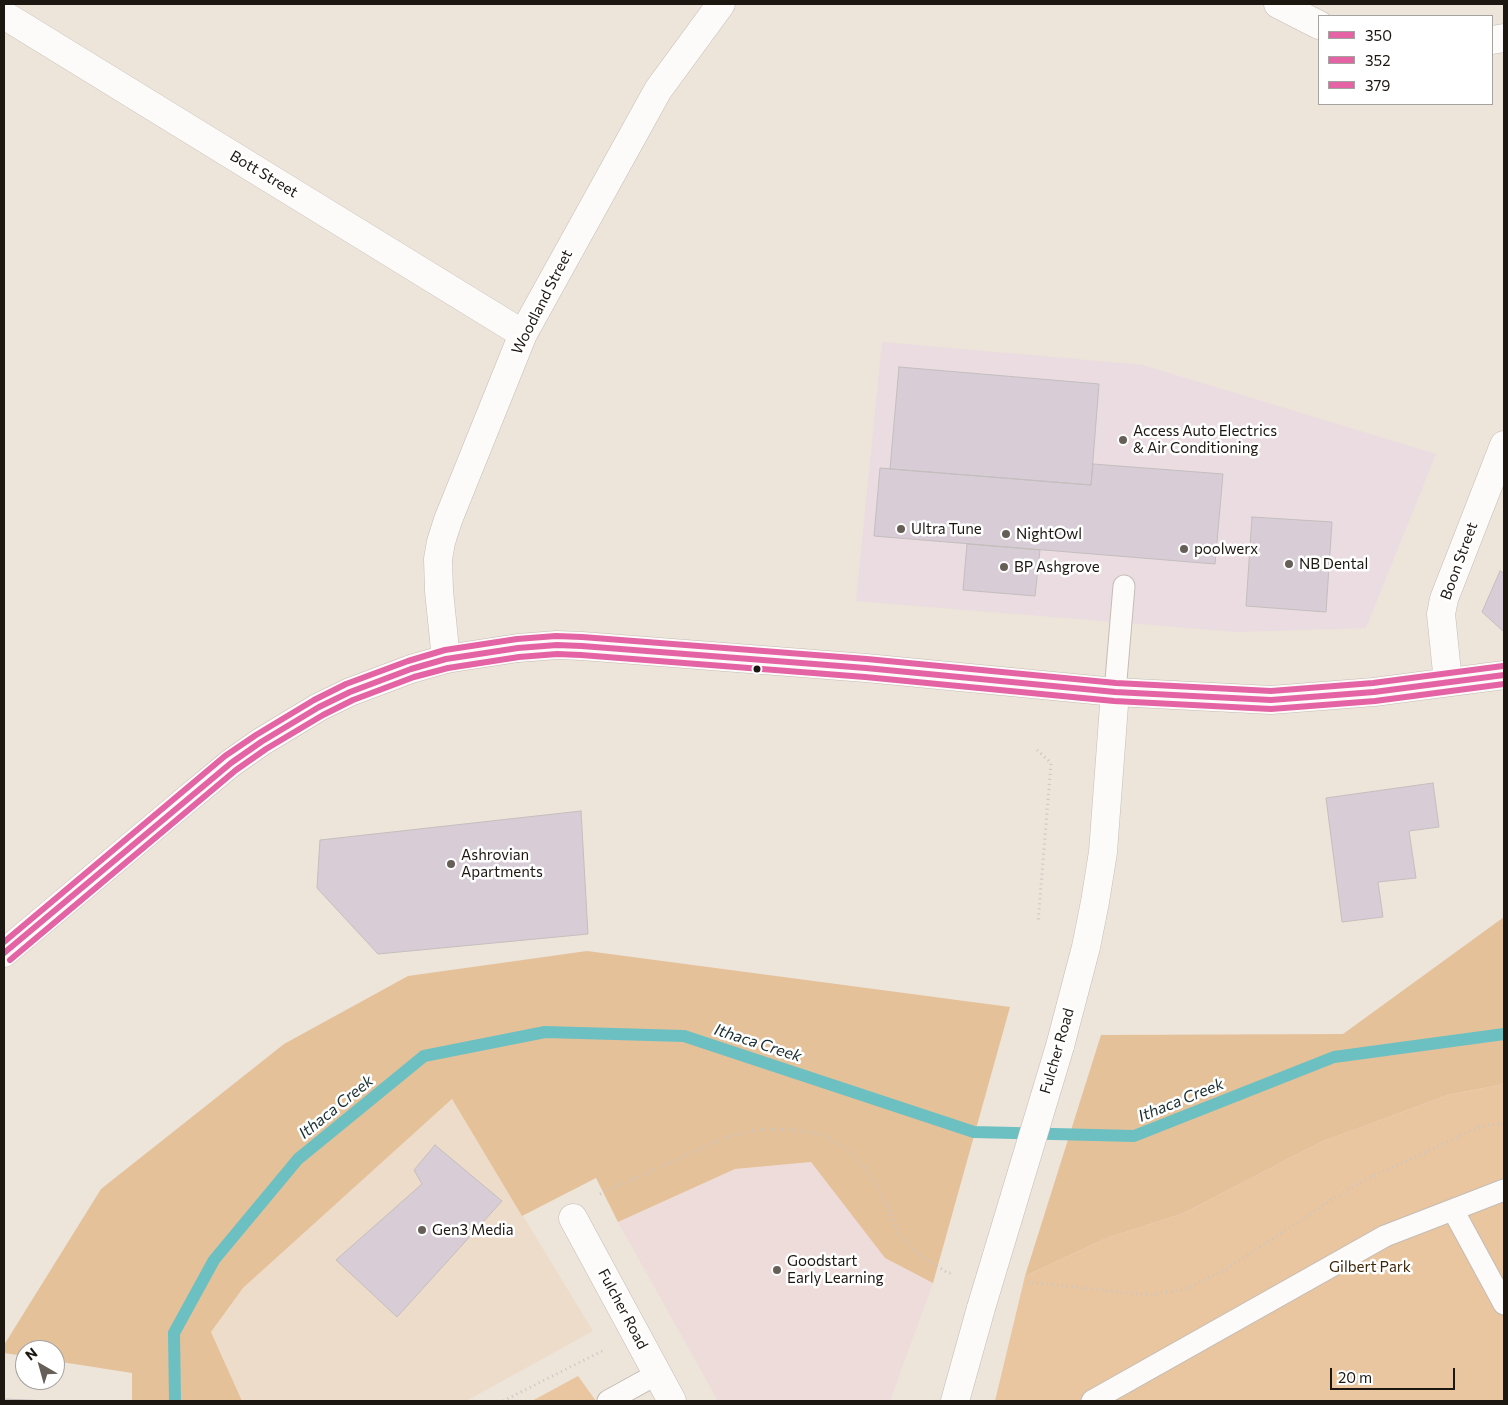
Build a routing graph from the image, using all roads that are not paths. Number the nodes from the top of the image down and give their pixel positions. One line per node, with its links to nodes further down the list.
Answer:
1 (721, 4): 5 (street, Woodland Street)
2 (1278, 4): 4 (street)
3 (4, 15): 5 (street, Bott Street)
4 (1318, 24)
5 (523, 334): 8 (street, Woodland Street)
6 (1504, 445): 10 (street, Boon Street)
7 (1124, 586): 11 (lane)
8 (446, 659): 11 (street); 12 (street)
9 (1504, 675): 10 (street)
10 (1448, 682): 11 (street)
11 (1115, 692): 20 (street, Fulcher Road, bridge)
12 (4, 953)
13 (1504, 1190): 14 (lane)
14 (1454, 1210): 16 (lane); 21 (lane)
15 (573, 1218): 17 (street, Fulcher Road)
16 (1504, 1304)
17 (657, 1374): 18 (lane); 19 (street, Fulcher Road)
18 (608, 1401)
19 (672, 1401)
20 (955, 1401)
21 (1092, 1401)

